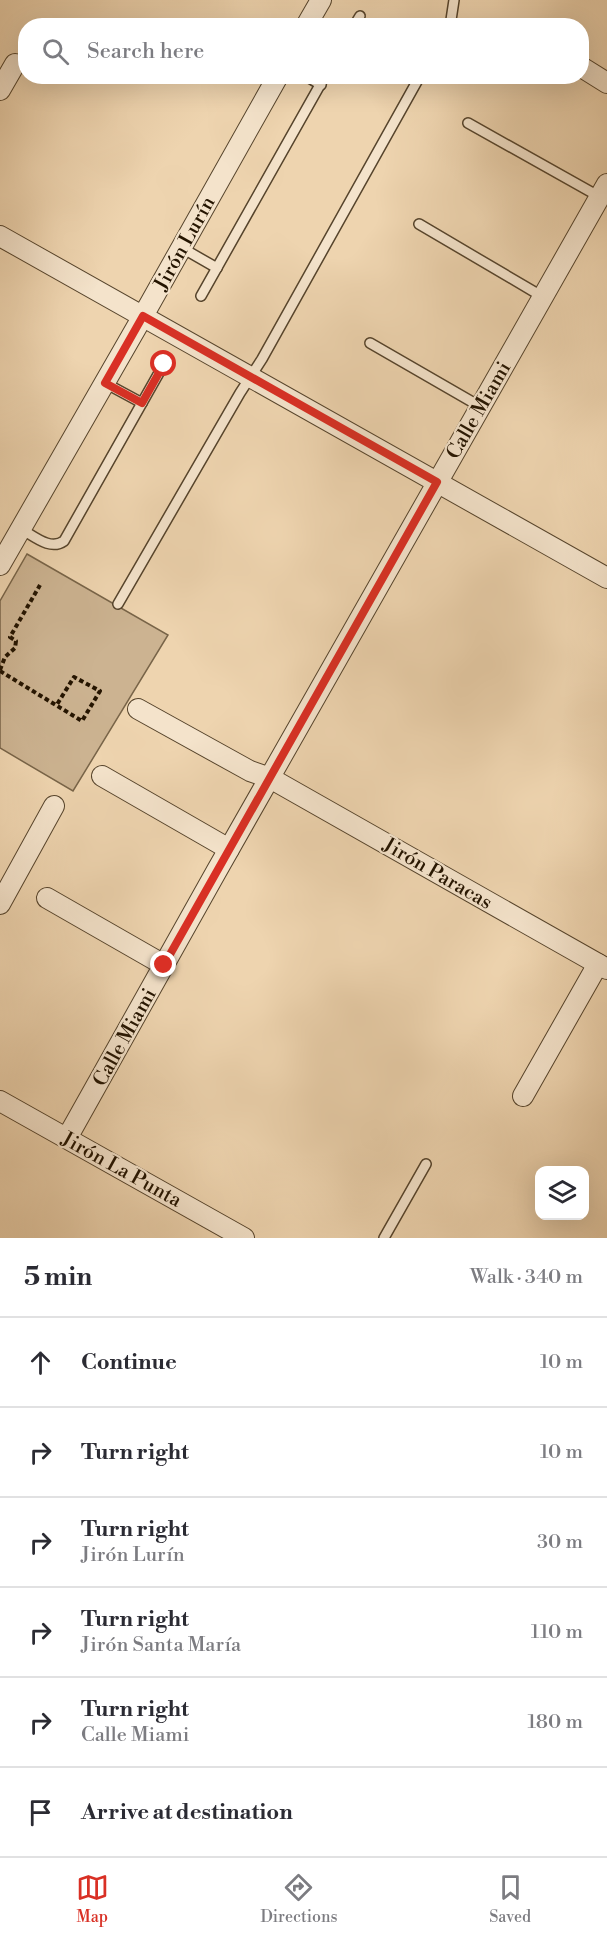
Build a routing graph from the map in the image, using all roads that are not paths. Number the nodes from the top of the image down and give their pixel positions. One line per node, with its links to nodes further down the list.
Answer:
1 (321, 0): 3 (street)
2 (454, 0): 4 (lane)
3 (311, 18)
4 (451, 18)
5 (15, 64): 11 (street)
6 (589, 72): 7 (street)
7 (607, 83)
8 (274, 84): 16 (street, Jirón Lurín)
9 (321, 84): 17 (lane)
10 (416, 84): 23 (lane)
11 (0, 90)
12 (468, 123): 13 (lane)
13 (604, 190): 19 (street, Calle Miami)
14 (419, 224): 19 (lane)
15 (0, 236): 20 (street)
16 (182, 248): 17 (lane); 20 (street, Jirón Lurín)
17 (216, 267): 18 (lane)
18 (201, 296)
19 (543, 297): 26 (street, Calle Miami)
20 (143, 316): 23 (street); 24 (street, Jirón Lurín)
21 (370, 343): 26 (lane)
22 (164, 364): 25 (lane)
23 (250, 377): 27 (street); 31 (lane)
24 (105, 383): 25 (lane); 28 (street, Jirón Lurín)
25 (142, 403): 28 (lane)
26 (481, 406): 27 (street, Calle Miami)
27 (437, 482): 30 (street); 34 (street, Calle Miami)
28 (21, 529): 29 (street, Jirón Lurín)
29 (0, 566)
30 (607, 578)
31 (118, 604)
32 (138, 709): 34 (street, Jirón Paracas)
33 (102, 776): 36 (street)
34 (270, 778): 36 (street, Calle Miami); 40 (street, Jirón Paracas)
35 (54, 806): 38 (street)
36 (229, 849): 39 (street, Calle Miami)
37 (46, 898): 39 (street)
38 (0, 904)
39 (164, 965): 43 (street, Calle Miami)
40 (603, 966): 41 (street)
41 (523, 1095)
42 (0, 1101): 43 (street, Jirón La Punta)
43 (67, 1138): 45 (street, Jirón La Punta)
44 (426, 1164): 46 (lane)
45 (244, 1238)
46 (384, 1238)

